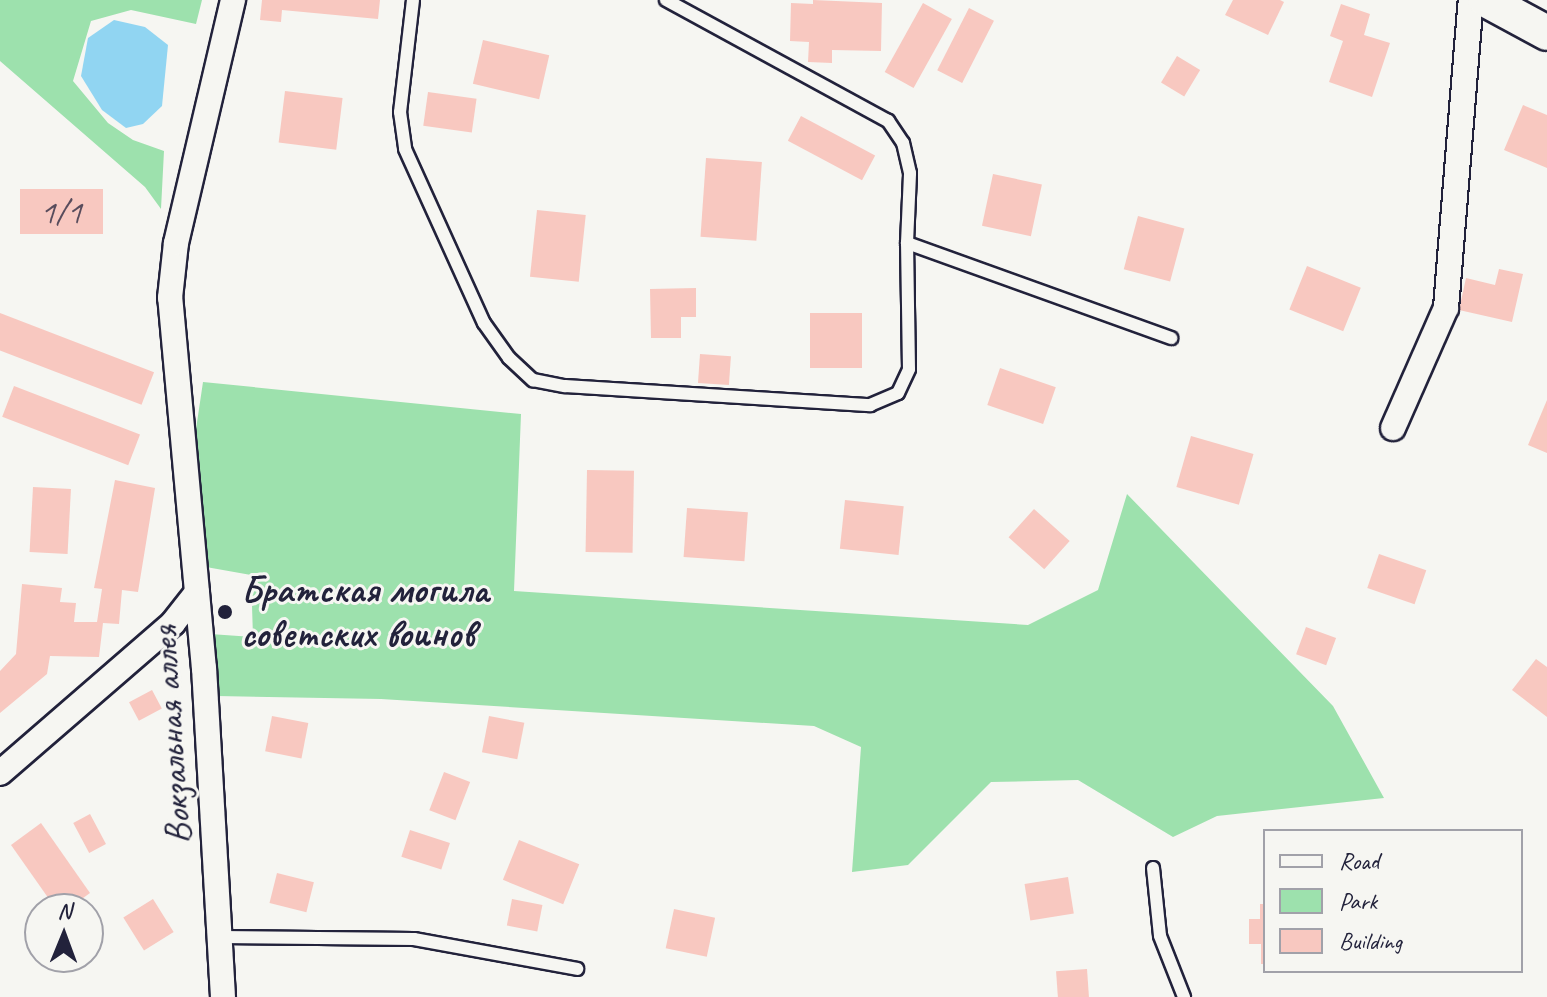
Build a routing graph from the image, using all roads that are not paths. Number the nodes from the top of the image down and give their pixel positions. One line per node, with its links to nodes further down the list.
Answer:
1 (233, 0): 10 (street)
2 (413, 0): 7 (lane)
3 (666, 0): 7 (lane)
4 (1471, 0): 9 (street)
5 (1486, 0): 6 (main road)
6 (1547, 33)
7 (907, 243): 8 (lane)
8 (1171, 338)
9 (1393, 428)
10 (197, 592): 11 (street, Вокзальная аллея); 13 (street, Вокзальная аллея)
11 (0, 773)
12 (1153, 868): 16 (lane)
13 (221, 937): 14 (lane); 15 (street, Вокзальная аллея)
14 (577, 969)
15 (223, 997)
16 (1184, 997)

